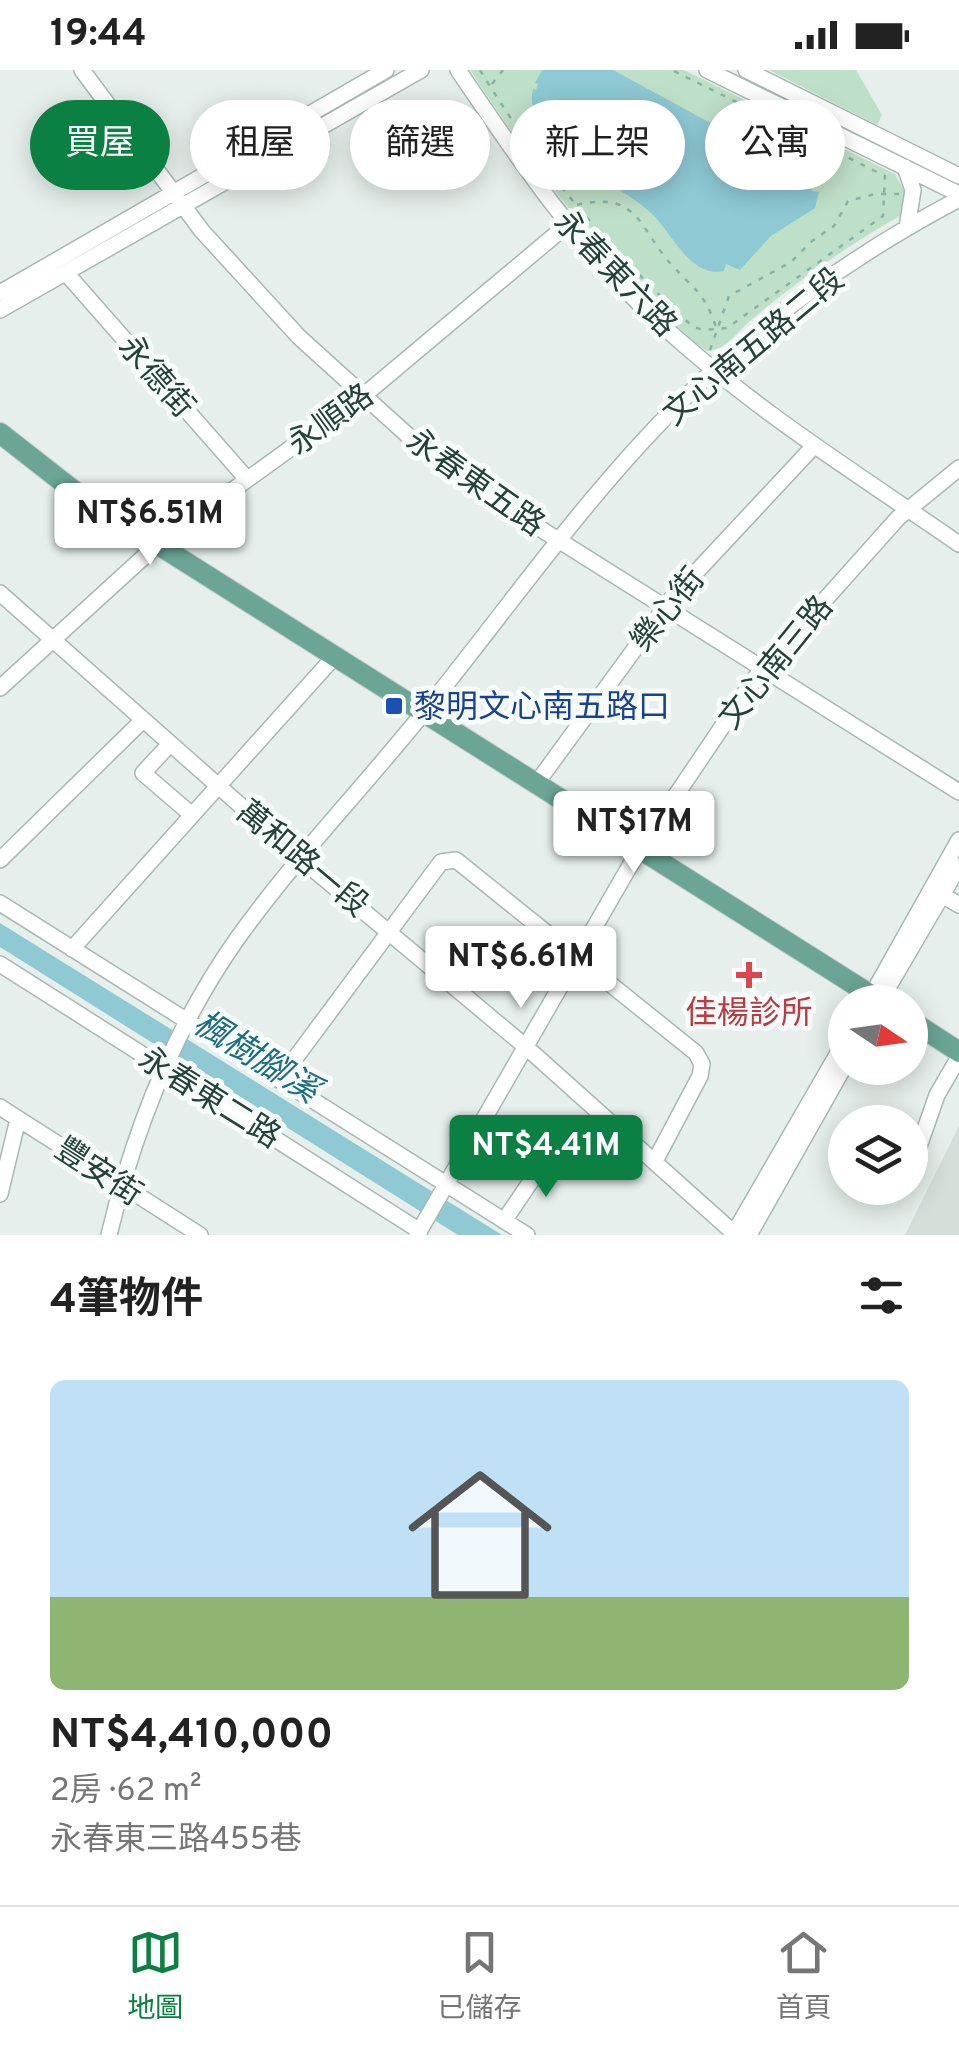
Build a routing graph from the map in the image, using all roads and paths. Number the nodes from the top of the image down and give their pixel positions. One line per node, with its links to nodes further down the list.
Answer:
1 (82, 70): 16 (street, 永春東五路)
2 (386, 70): 16 (street)
3 (421, 70): 16 (street)
4 (458, 70): 18 (street, 永春東六路)
5 (480, 70): 10 (path)
6 (503, 70): 10 (path)
7 (672, 70): 13 (path)
8 (708, 70): 11 (street)
9 (746, 70): 12 (street)
10 (490, 86): 17 (path)
11 (905, 166): 15 (street); 19 (street)
12 (959, 176)
13 (884, 193): 14 (path); 27 (path); 27 (path)
14 (906, 194)
15 (959, 197): 19 (street, 文心南五路二段)
16 (178, 200): 22 (street); 24 (street); 30 (street, 永春東五路)
17 (576, 206): 21 (path); 27 (path)
18 (567, 225): 29 (street, 永春東六路); 30 (street, 永順路)
19 (907, 228): 29 (street, 文心南五路二段)
20 (612, 237): 21 (path)
21 (608, 242): 25 (path)
22 (66, 273): 26 (street); 34 (street, 永德街)
23 (662, 289): 25 (path)
24 (0, 293)
25 (657, 294): 27 (path)
26 (0, 310)
27 (717, 330): 28 (path)
28 (710, 352)
29 (714, 371): 32 (street, 永春東六路); 36 (street, 文心南五路二段)
30 (363, 396): 34 (street, 永順路); 36 (street, 永春東五路)
31 (0, 433): 37 (main road)
32 (814, 446): 35 (street, 永春東六路); 40 (street, 樂心街)
33 (959, 468): 35 (street, 文心南三路)
34 (247, 480): 37 (street, 永順路)
35 (908, 509): 38 (street, 永春東六路); 43 (street, 文心南三路)
36 (559, 541): 40 (street, 永春東五路); 45 (street, 文心南五路二段)
37 (158, 544): 41 (street, 永順路); 42 (main road)
38 (959, 544)
39 (0, 593): 41 (street, 萬和路一段)
40 (665, 607): 43 (street, 永春東五路); 48 (street, 樂心街)
41 (53, 636): 44 (street, 永順路); 46 (street, 萬和路一段)
42 (336, 656): 45 (main road); 49 (street)
43 (761, 670): 50 (street, 永春東五路); 53 (street, 文心南三路)
44 (0, 688)
45 (424, 712): 48 (main road); 54 (street, 文心南五路二段)
46 (142, 721): 47 (street, 萬和路一段); 55 (street)
47 (169, 744): 49 (street, 萬和路一段); 51 (street)
48 (536, 784): 53 (main road)
49 (218, 786): 51 (street); 54 (street, 萬和路一段)
50 (959, 792)
51 (192, 815): 61 (street)
52 (959, 840): 65 (street)
53 (639, 850): 62 (street, 文心南三路); 64 (main road)
54 (301, 859): 60 (street, 萬和路一段); 67 (street, 文心南五路二段)
55 (0, 860)
56 (959, 866): 57 (street)
57 (942, 895): 59 (street); 66 (street)
58 (0, 904): 61 (street)
59 (959, 905)
60 (390, 932): 62 (street); 69 (street, 萬和路一段); 73 (street)
61 (72, 950): 67 (street)
62 (578, 956): 69 (street, 文心南三路); 79 (street)
63 (0, 964): 71 (street, 永春東二路)
64 (851, 985)
65 (884, 985)
66 (886, 985)
67 (186, 1027): 71 (street, 文心南五路二段); 73 (street)
68 (928, 1032): 70 (main road)
69 (526, 1047): 79 (street, 萬和路一段); 81 (street, 文心南三路)
70 (959, 1054): 77 (street)
71 (165, 1063): 80 (street, 文心南五路二段); 84 (street, 永春東二路)
72 (828, 1071): 88 (street)
73 (279, 1080): 81 (street)
74 (833, 1085): 89 (street)
75 (0, 1106): 76 (street, 豐安街)
76 (18, 1118): 80 (street, 豐安街); 82 (street)
77 (928, 1121)
78 (550, 1153): 83 (street)
79 (655, 1161): 88 (street, 萬和路一段)
80 (120, 1186): 85 (street, 文心南五路二段); 86 (street, 豐安街)
81 (444, 1189): 83 (street); 84 (street, 文心南三路)
82 (0, 1194)
83 (504, 1221): 87 (street)
84 (421, 1229)
85 (109, 1235)
86 (200, 1235)
87 (526, 1235)
88 (734, 1235)
89 (749, 1235)

